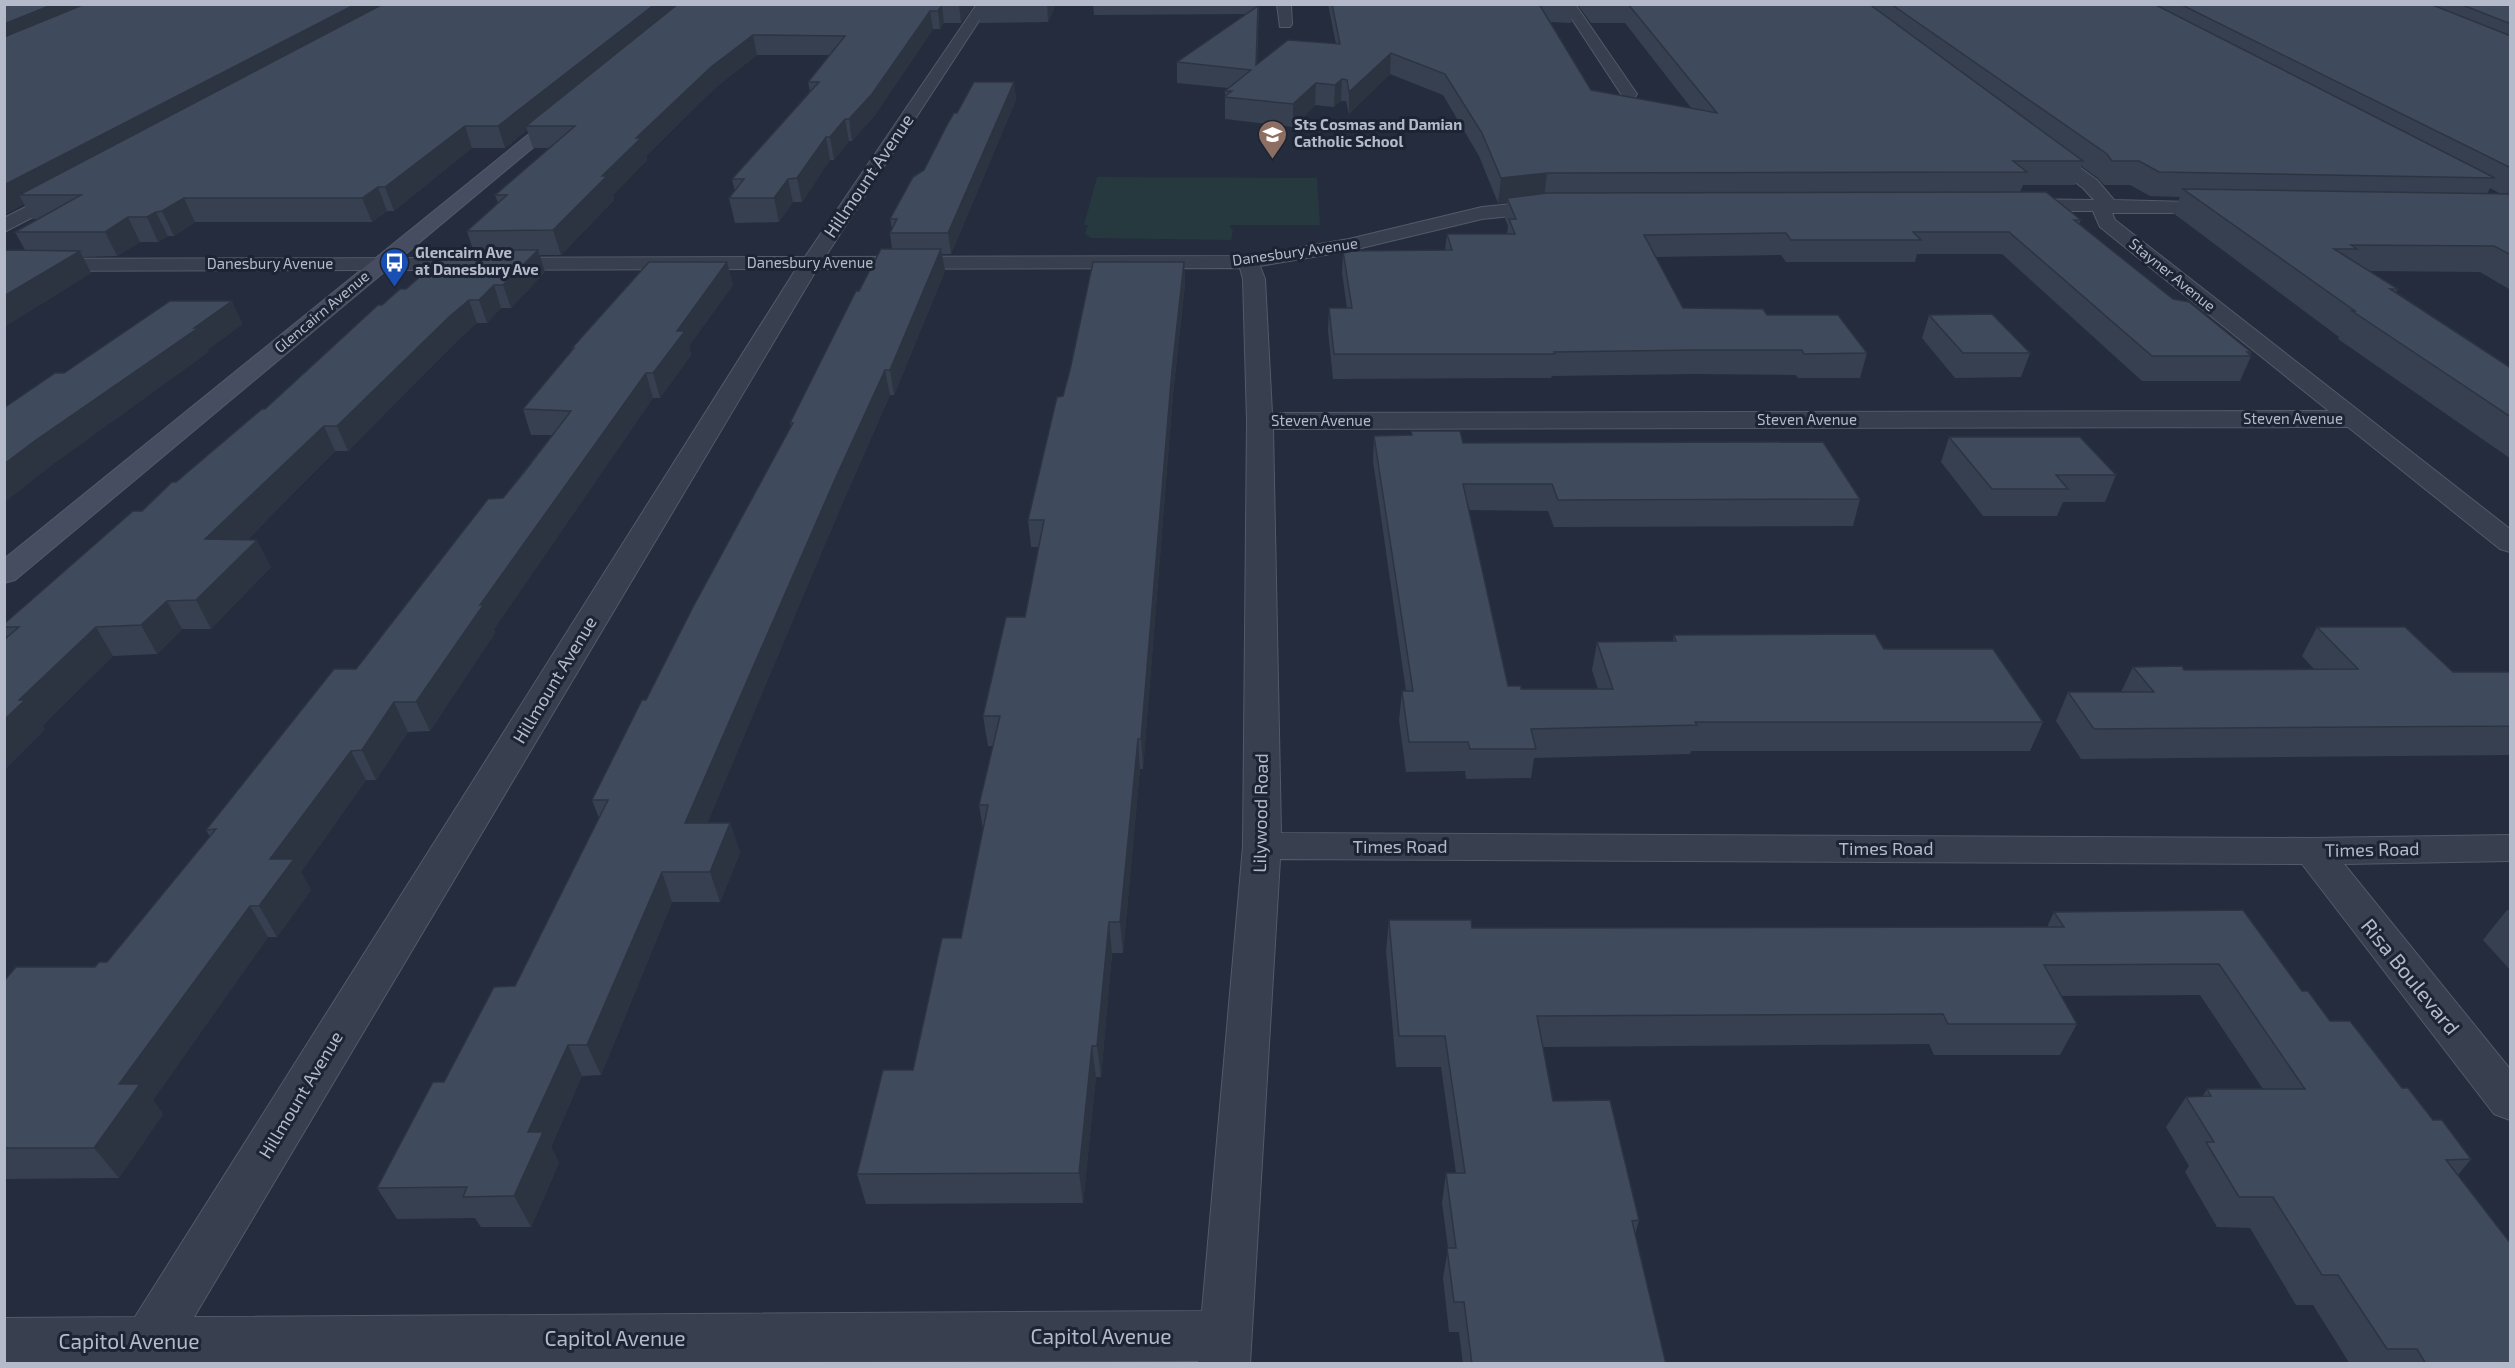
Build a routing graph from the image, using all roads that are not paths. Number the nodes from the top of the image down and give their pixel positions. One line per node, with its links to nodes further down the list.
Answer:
1 (984, 4): 16 (street, Hillmount Avenue)
2 (1284, 4): 4 (street)
3 (1568, 4): 5 (street)
4 (1285, 24)
5 (1629, 94)
6 (578, 102): 15 (street, Glencairn Avenue)
7 (2033, 142): 9 (street, Stayner Avenue)
8 (88, 181): 13 (street)
9 (2107, 204): 11 (street); 12 (street); 18 (street, Stayner Avenue)
10 (1574, 205): 14 (street, Danesbury Avenue)
11 (2000, 205)
12 (2237, 207)
13 (4, 226)
14 (1248, 262): 16 (street, Danesbury Avenue); 19 (street, Lilywood Road)
15 (381, 264): 16 (street, Danesbury Avenue); 17 (street, Danesbury Avenue); 21 (street, Glencairn Avenue)
16 (810, 264): 28 (street, Hillmount Avenue)
17 (4, 265)
18 (2353, 419): 19 (street, Steven Avenue); 20 (street, Stayner Avenue)
19 (1260, 422): 22 (street, Lilywood Road)
20 (2511, 543)
21 (4, 574)
22 (1262, 846): 24 (street, Times Road); 27 (street, Lilywood Road)
23 (2511, 848): 24 (street, Times Road)
24 (2312, 851): 25 (street, Risa Boulevard)
25 (2511, 1101)
26 (4, 1343): 28 (street, Capitol Avenue)
27 (1225, 1350): 28 (street, Capitol Avenue)
28 (142, 1353)

